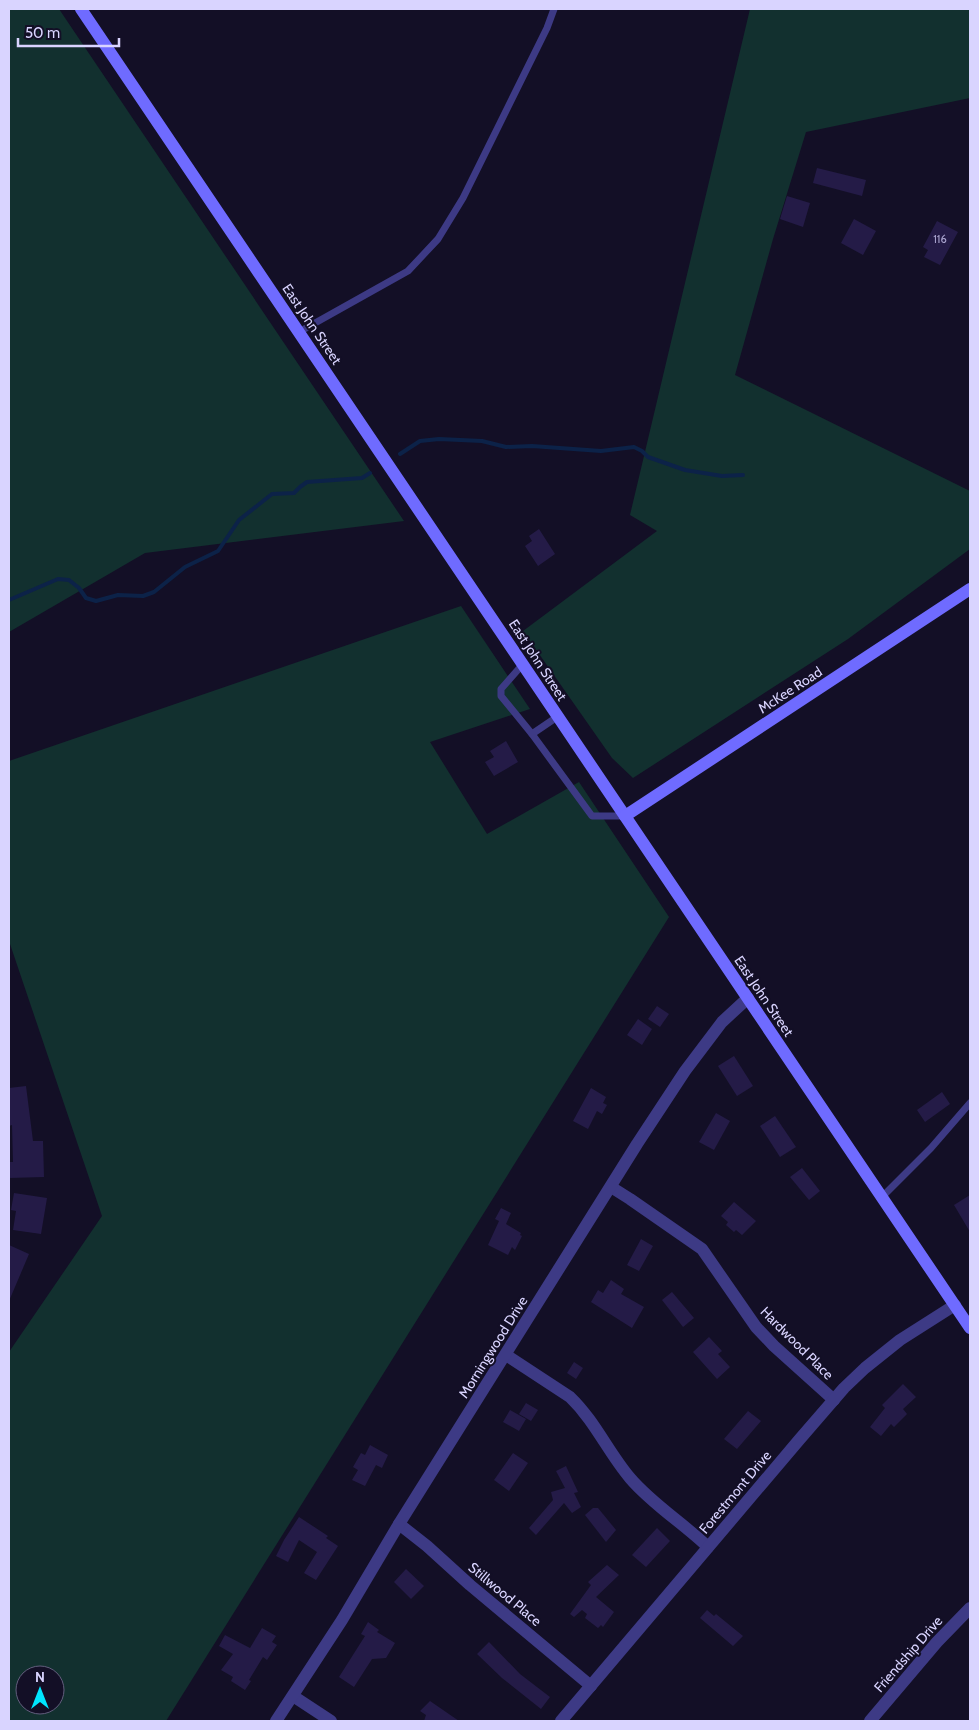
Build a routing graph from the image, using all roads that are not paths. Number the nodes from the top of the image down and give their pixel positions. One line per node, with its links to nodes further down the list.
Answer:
1 (81, 9): 3 (main road, East John Street)
2 (554, 9): 3 (lane)
3 (299, 332): 5 (main road, East John Street)
4 (970, 589): 8 (main road, McKee Road)
5 (523, 664): 6 (main road, East John Street); 7 (lane)
6 (557, 717): 7 (lane); 8 (main road, East John Street)
7 (532, 734): 8 (lane)
8 (625, 816): 9 (main road, East John Street)
9 (748, 998): 11 (street, Morningwood Drive); 12 (main road, East John Street)
10 (970, 1103): 12 (lane)
11 (610, 1187): 15 (street, Morningwood Drive); 16 (street, Hardwood Place)
12 (882, 1197): 13 (main road, East John Street)
13 (955, 1305): 14 (main road, East John Street); 16 (street, Forestmont Drive)
14 (970, 1328)
15 (506, 1355): 17 (street, Morningwood Drive); 18 (street)
16 (834, 1400): 18 (street, Forestmont Drive)
17 (399, 1524): 20 (street, Stillwood Place); 21 (street, Morningwood Drive)
18 (708, 1547): 20 (street, Forestmont Drive)
19 (970, 1608): 25 (street, Friendship Drive)
20 (591, 1686): 24 (street, Forestmont Drive)
21 (293, 1696): 22 (street, Morningwood Drive); 23 (street)
22 (276, 1721)
23 (331, 1721)
24 (561, 1721)
25 (870, 1721)

